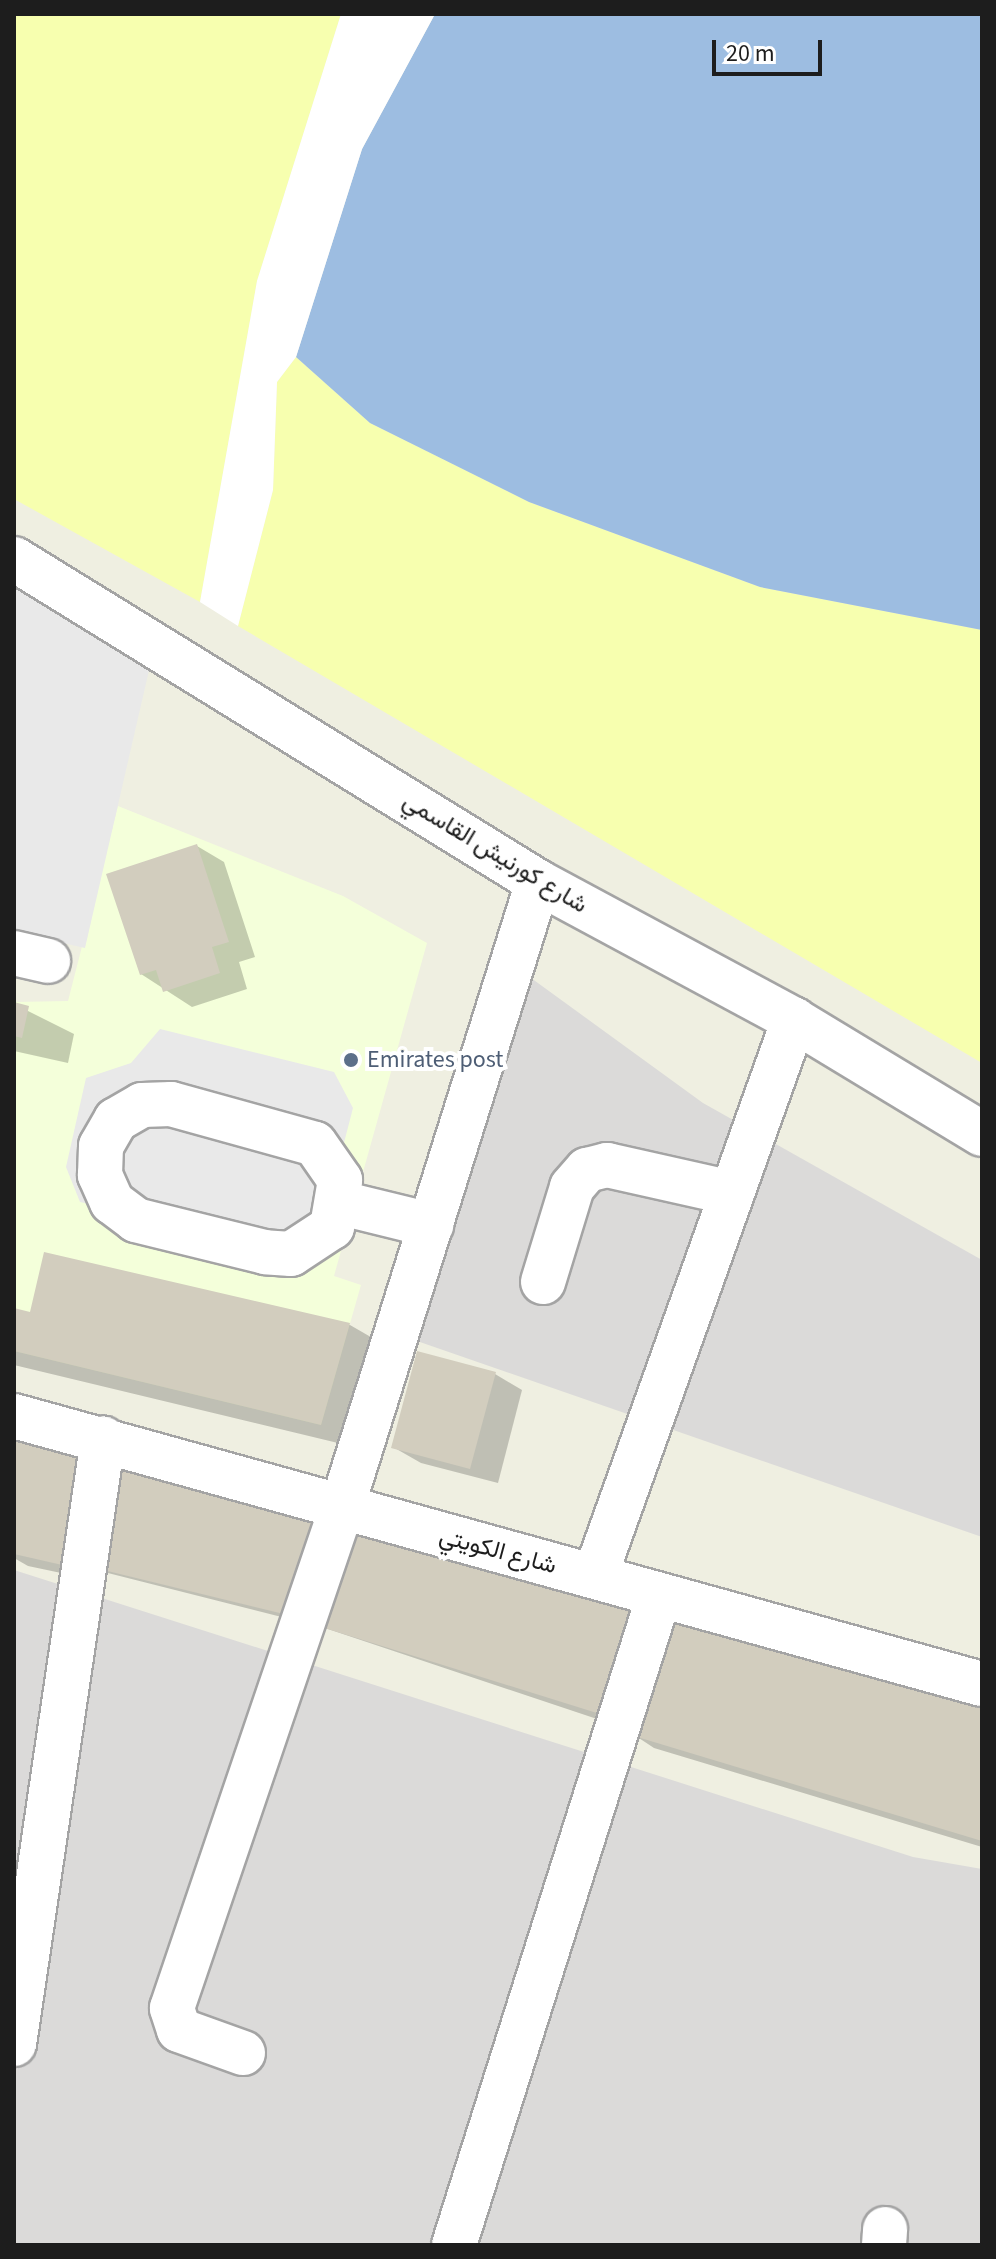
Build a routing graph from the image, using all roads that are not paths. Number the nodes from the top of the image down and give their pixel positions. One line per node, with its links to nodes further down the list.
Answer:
1 (14, 559): 2 (street, شارع كورنيش القاسمي)
2 (538, 882): 3 (street, شارع كورنيش القاسمي); 7 (street)
3 (794, 1020): 4 (street, شارع كورنيش القاسمي); 5 (street)
4 (982, 1134)
5 (732, 1193): 8 (street); 12 (street)
6 (341, 1203): 6 (street); 7 (street)
7 (431, 1225): 11 (street)
8 (543, 1282)
9 (14, 1416): 10 (street, شارع الكويتي)
10 (103, 1439): 11 (street, شارع الكويتي); 15 (street)
11 (341, 1510): 12 (street, شارع الكويتي); 16 (street)
12 (595, 1576): 13 (street, شارع الكويتي)
13 (659, 1596): 14 (street, شارع الكويتي); 17 (street)
14 (982, 1684)
15 (14, 2044)
16 (243, 2053)
17 (454, 2245)

